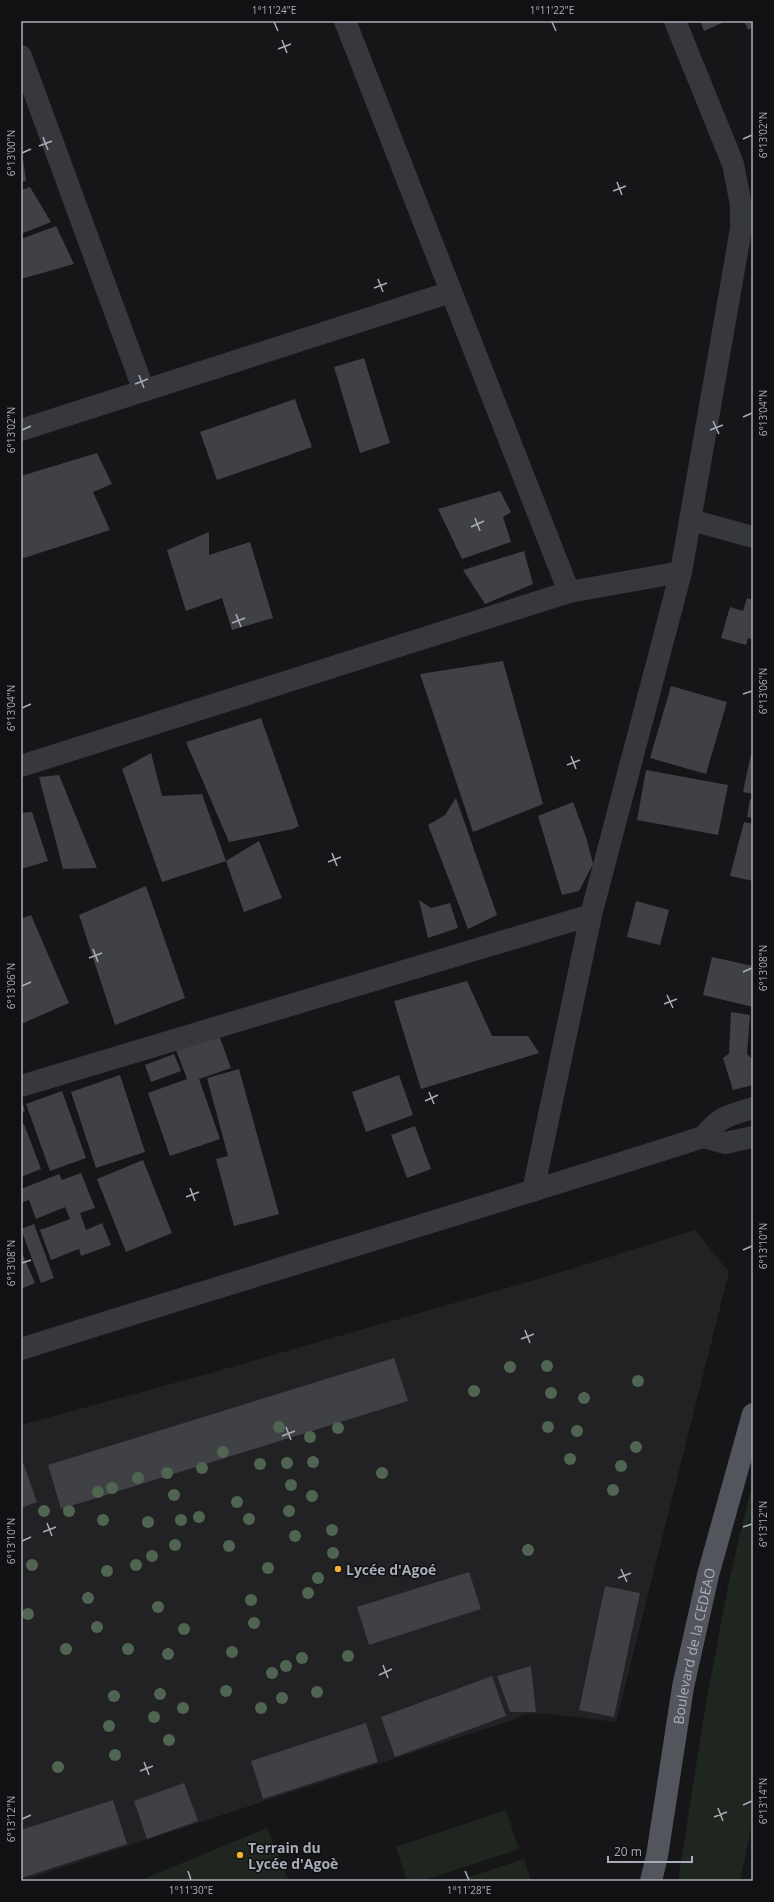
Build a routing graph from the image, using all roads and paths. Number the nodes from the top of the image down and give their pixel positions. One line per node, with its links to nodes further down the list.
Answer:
1 (345, 21): 4 (street)
2 (675, 21): 7 (street)
3 (21, 56): 5 (street)
4 (451, 292): 5 (street); 10 (street)
5 (144, 391): 6 (street)
6 (21, 430)
7 (690, 520): 8 (street); 9 (street)
8 (753, 537)
9 (681, 572): 10 (street); 12 (street)
10 (569, 592): 11 (street)
11 (21, 766)
12 (591, 915): 13 (street); 17 (street)
13 (21, 1086)
14 (753, 1108): 15 (street)
15 (703, 1137): 16 (street); 17 (street)
16 (753, 1137)
17 (533, 1191): 18 (street)
18 (21, 1349)
19 (753, 1414): 20 (main road, Boulevard de la CEDEAO)
20 (651, 1881)

